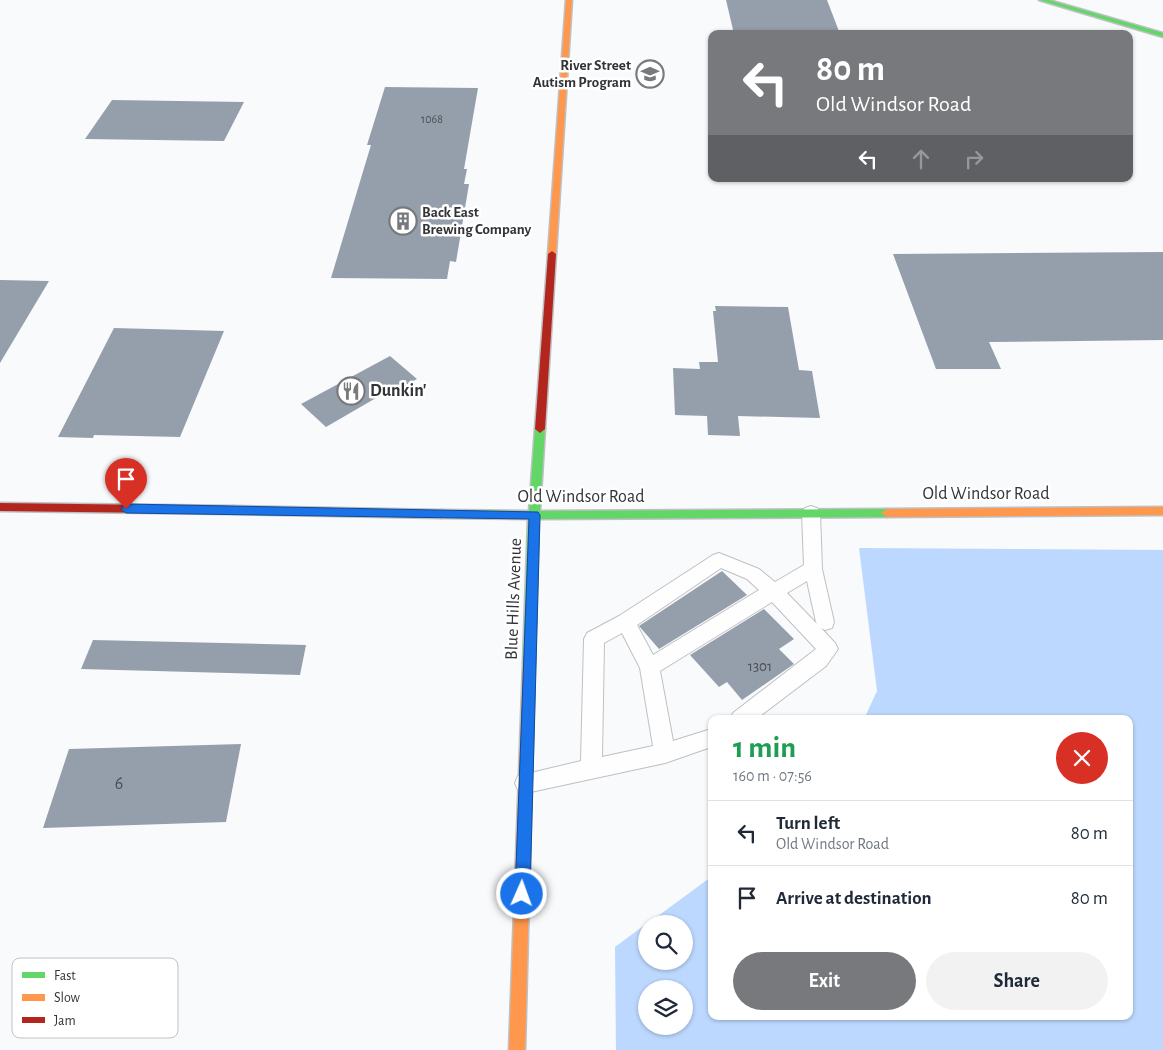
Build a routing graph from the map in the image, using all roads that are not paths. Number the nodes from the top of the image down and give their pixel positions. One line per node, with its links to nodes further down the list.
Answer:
1 (569, 0): 7 (main road, Blue Hills Avenue)
2 (1042, 0): 3 (main road)
3 (1163, 35)
4 (0, 507): 7 (main road, Old Windsor Road)
5 (1163, 510): 6 (main road, Old Windsor Road)
6 (811, 513): 7 (main road, Old Windsor Road); 8 (lane)
7 (534, 515): 17 (main road, Blue Hills Avenue)
8 (813, 569): 9 (lane); 11 (lane)
9 (774, 592): 10 (lane); 12 (lane); 13 (lane)
10 (626, 622): 12 (lane); 16 (lane)
11 (825, 622)
12 (650, 667): 15 (lane)
13 (745, 715)
14 (708, 739): 15 (lane)
15 (665, 753): 16 (lane)
16 (591, 770): 17 (lane)
17 (526, 782): 18 (main road, Blue Hills Avenue)
18 (518, 1050)

